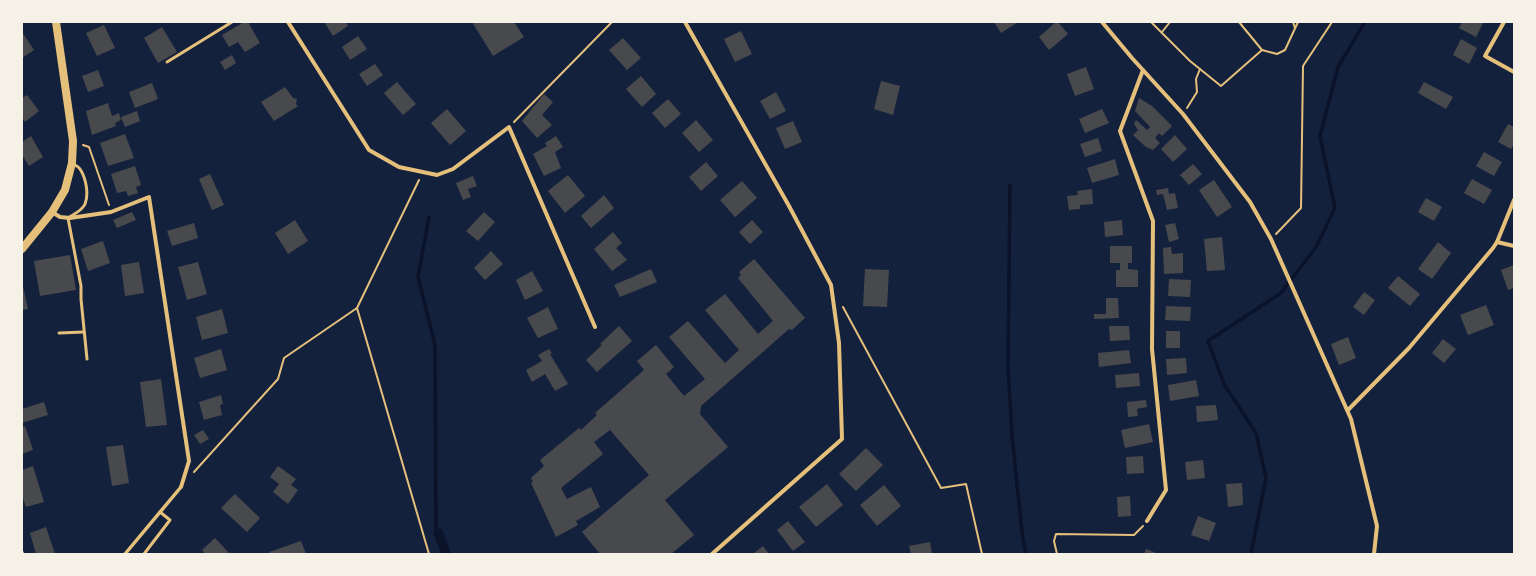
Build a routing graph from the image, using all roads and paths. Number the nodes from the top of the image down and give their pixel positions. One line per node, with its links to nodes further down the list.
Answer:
1 (56, 22): 23 (main road)
2 (232, 22): 17 (lane)
3 (288, 22): 25 (street)
4 (612, 22): 22 (path)
5 (685, 22): 47 (street)
6 (1102, 22): 19 (street)
7 (1152, 22): 15 (path)
8 (1170, 22): 15 (path)
9 (1239, 22): 16 (path)
10 (1293, 22): 14 (path)
11 (1298, 22): 14 (path)
12 (1332, 22): 30 (path)
13 (1504, 22): 20 (street)
14 (1295, 29): 16 (path)
15 (1162, 32): 18 (path)
16 (1262, 50): 18 (path)
17 (167, 62)
18 (1200, 69): 21 (path)
19 (1143, 70): 30 (street); 43 (street)
20 (1514, 72)
21 (1189, 105)
22 (509, 127): 25 (street); 36 (street)
23 (73, 141): 24 (main road); 28 (path)
24 (72, 163): 27 (main road); 29 (lane)
25 (423, 171): 35 (path)
26 (1514, 200): 31 (street)
27 (52, 212): 29 (street); 33 (main road)
28 (111, 212): 29 (street); 41 (street)
29 (68, 218): 37 (lane)
30 (1271, 239): 40 (street)
31 (1497, 242): 32 (street); 40 (street)
32 (1514, 246)
33 (22, 249)
34 (842, 306): 48 (path)
35 (357, 308): 41 (path); 46 (path)
36 (595, 327)
37 (84, 332): 38 (lane); 39 (lane)
38 (59, 333)
39 (87, 359)
40 (1348, 410): 50 (street)
41 (181, 487): 42 (street)
42 (160, 512): 44 (street); 45 (lane)
43 (1147, 521): 49 (path)
44 (125, 554)
45 (144, 554)
46 (429, 554)
47 (712, 554)
48 (982, 554)
49 (1057, 554)
50 (1374, 554)

